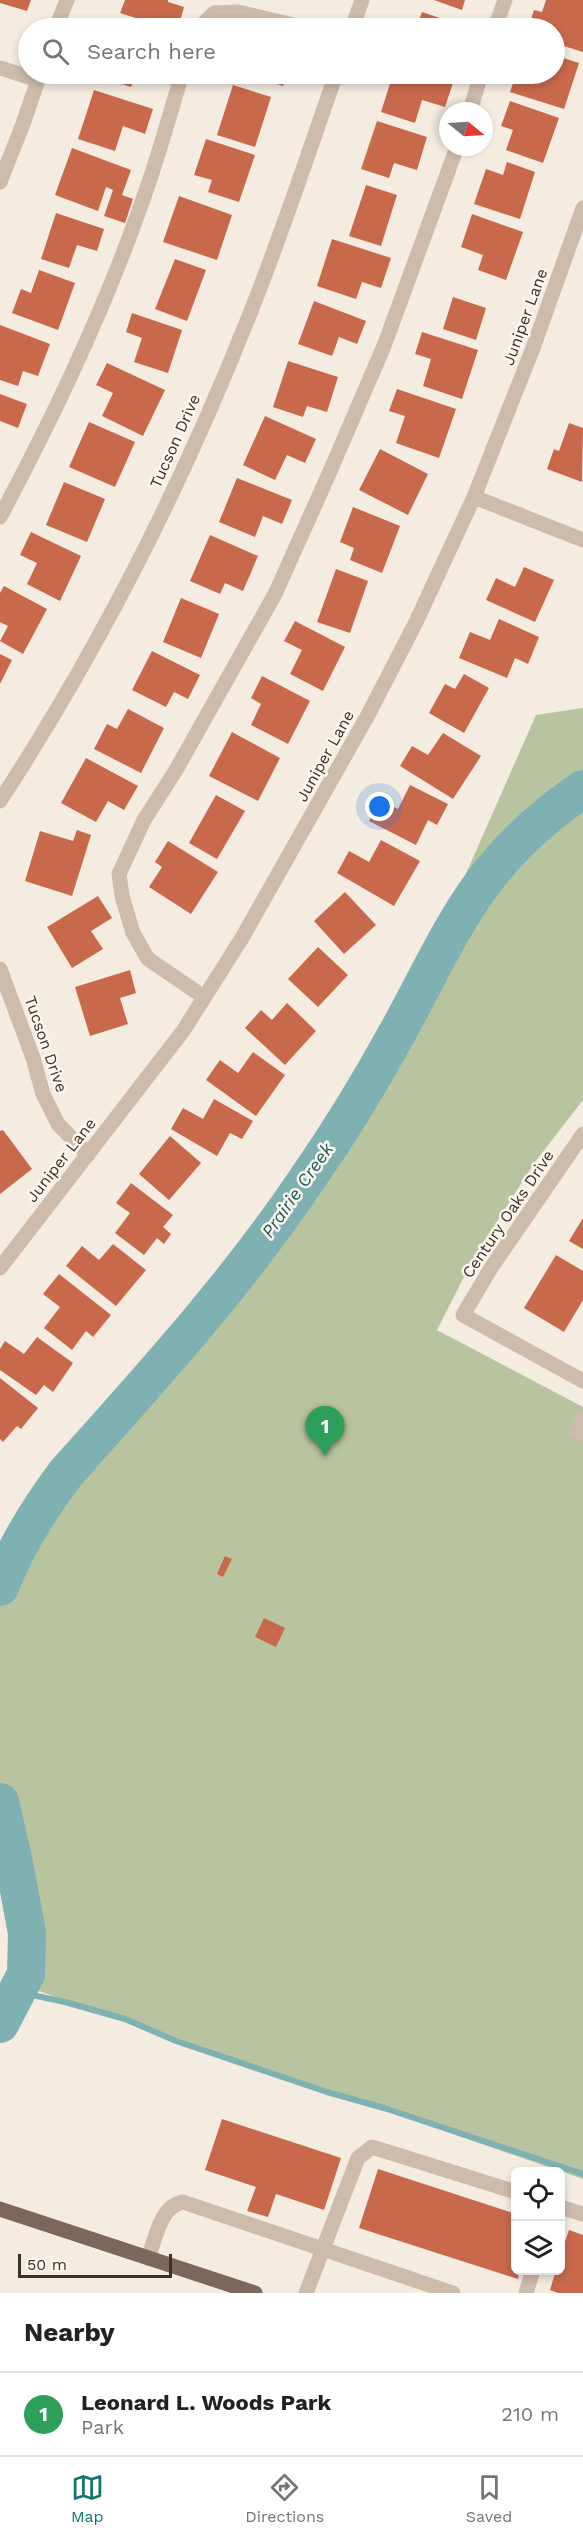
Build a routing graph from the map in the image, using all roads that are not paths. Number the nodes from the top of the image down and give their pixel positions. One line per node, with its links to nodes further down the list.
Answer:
1 (67, 0): 4 (street)
2 (362, 0): 7 (street)
3 (505, 0): 8 (street)
4 (60, 18)
5 (209, 18): 6 (street)
6 (264, 18)
7 (356, 18)
8 (499, 18)
9 (0, 68): 10 (street)
10 (18, 72)
11 (37, 84): 17 (street)
12 (179, 84): 20 (street)
13 (333, 84): 22 (street, Tucson Drive)
14 (478, 84): 15 (street)
15 (473, 102)
16 (454, 156): 24 (street)
17 (0, 182)
18 (583, 208): 19 (street, Juniper Lane)
19 (474, 497): 21 (street); 24 (street, Juniper Lane)
20 (0, 517)
21 (583, 540)
22 (0, 801)
23 (0, 969): 26 (street, Tucson Drive)
24 (204, 997): 26 (street, Juniper Lane)
25 (583, 1134): 28 (street, Century Oaks Drive)
26 (88, 1155): 27 (street, Juniper Lane)
27 (1, 1264)
28 (583, 1381)
29 (583, 1418): 30 (street)
30 (583, 1435)
31 (511, 2190): 35 (street)
32 (565, 2208): 34 (street)
33 (0, 2210): 36 (main road)
34 (583, 2214)
35 (324, 2251): 36 (street); 39 (street); 40 (street)
36 (148, 2258): 38 (main road)
37 (532, 2275): 41 (street)
38 (255, 2293)
39 (306, 2293)
40 (453, 2293)
41 (526, 2293)

